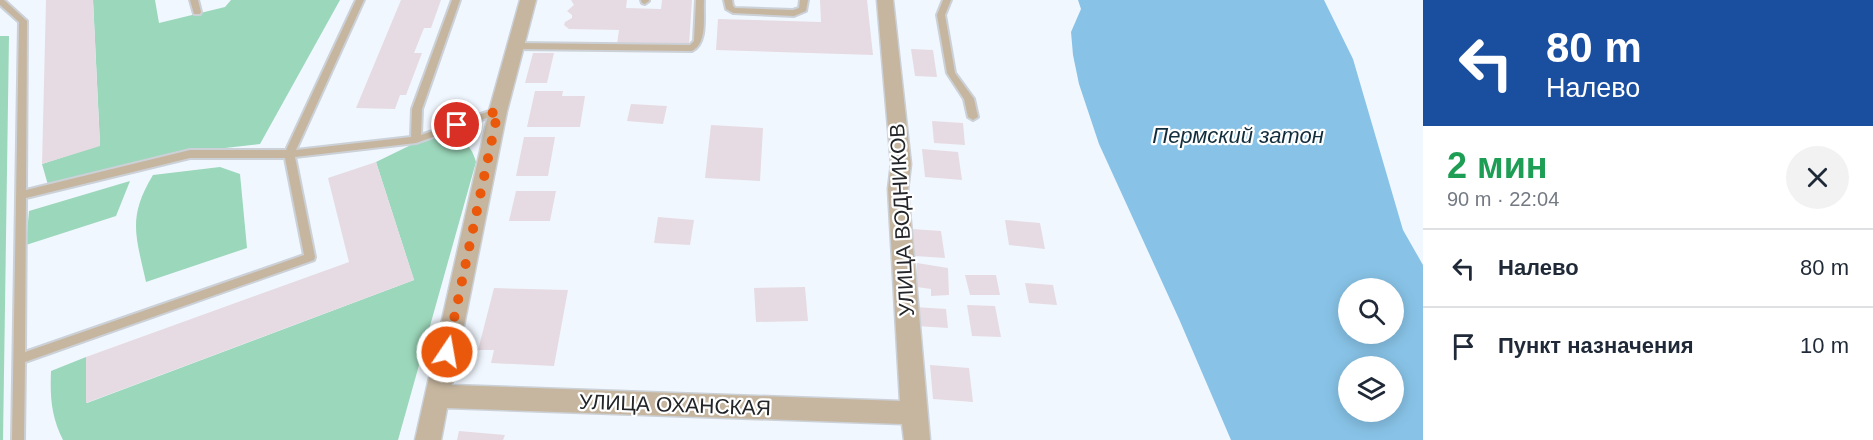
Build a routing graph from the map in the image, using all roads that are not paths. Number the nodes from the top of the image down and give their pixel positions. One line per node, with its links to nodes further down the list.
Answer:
1 (195, 0): 11 (lane)
2 (360, 0): 16 (lane)
3 (456, 0): 15 (lane)
4 (528, 0): 12 (street)
5 (700, 0): 12 (lane)
6 (728, 0): 7 (lane)
7 (804, 0)
8 (885, 0): 20 (street, УЛИЦА ВОДНИКОВ)
9 (947, 0): 14 (lane)
10 (0, 1): 17 (lane)
11 (197, 12)
12 (516, 46): 13 (street)
13 (498, 111): 15 (lane); 19 (street)
14 (973, 117)
15 (416, 140): 16 (lane)
16 (290, 154): 17 (lane); 18 (lane)
17 (21, 195): 18 (lane)
18 (19, 359): 21 (lane)
19 (438, 396): 20 (street, УЛИЦА ОХАНСКАЯ); 22 (street)
20 (913, 413): 23 (street, УЛИЦА ВОДНИКОВ)
21 (18, 440)
22 (428, 440)
23 (917, 440)

